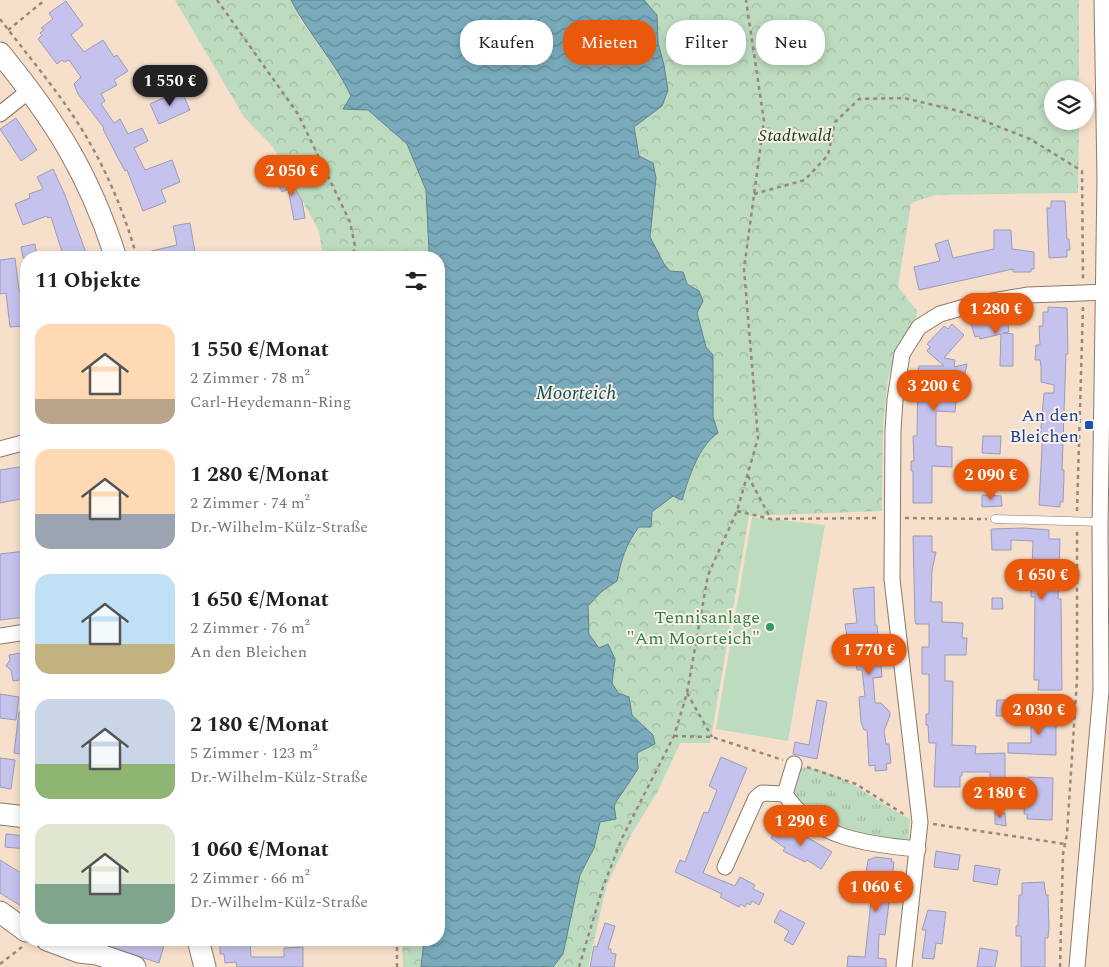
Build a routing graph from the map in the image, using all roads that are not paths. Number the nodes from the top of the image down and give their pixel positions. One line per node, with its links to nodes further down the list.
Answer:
1 (1104, 8): 6 (street)
2 (0, 53): 3 (main road)
3 (30, 90): 4 (street); 5 (main road)
4 (0, 114)
5 (113, 251)
6 (1106, 292): 10 (street); 18 (street)
7 (20, 444): 8 (street)
8 (0, 449)
9 (995, 519): 10 (lane)
10 (1103, 526): 13 (street)
11 (20, 633): 12 (street)
12 (0, 636)
13 (1105, 690): 31 (street)
14 (794, 764): 15 (street)
15 (785, 794): 18 (street); 19 (street)
16 (0, 814): 17 (main road)
17 (20, 816)
18 (918, 849): 30 (street)
19 (725, 867)
20 (0, 912): 21 (main road)
21 (20, 932)
22 (63, 946): 25 (main road)
23 (197, 946): 28 (main road)
24 (200, 946): 29 (main road)
25 (79, 952): 26 (main road); 27 (main road)
26 (109, 966)
27 (135, 967)
28 (190, 967)
29 (205, 967)
30 (904, 967)
31 (1077, 967)

